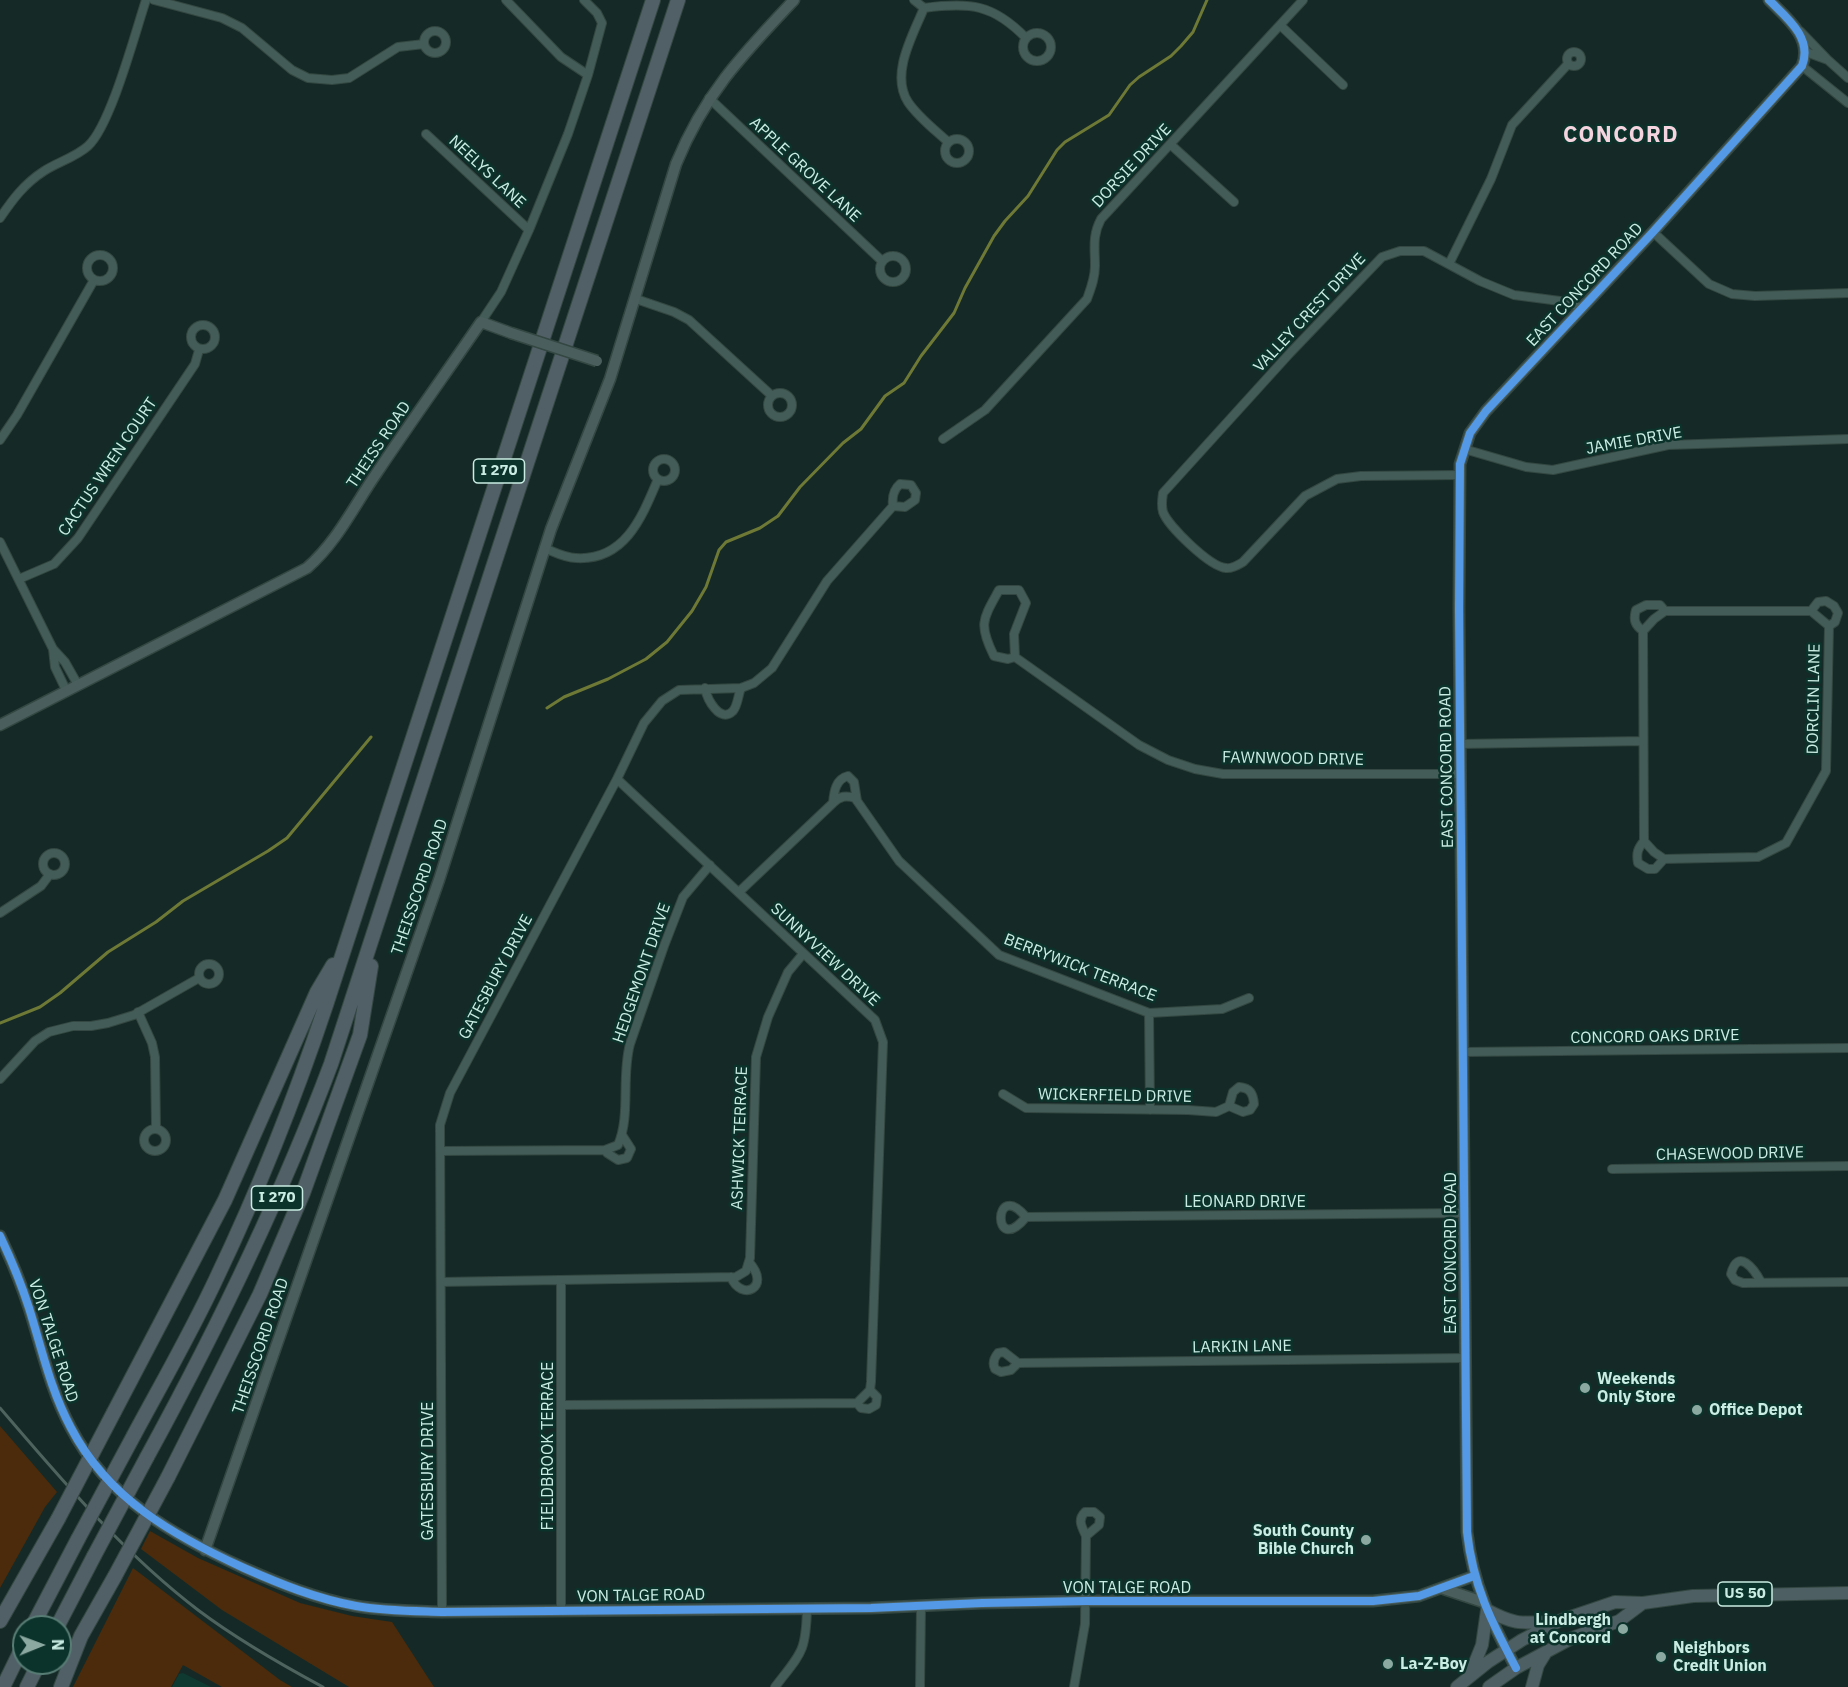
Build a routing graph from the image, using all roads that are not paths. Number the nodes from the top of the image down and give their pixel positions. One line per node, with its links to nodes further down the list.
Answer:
1 (146, 0): 29 (street)
2 (154, 0): 15 (street)
3 (506, 0): 20 (street)
4 (584, 0): 20 (street, THEISS ROAD)
5 (652, 0): 76 (highway, I 270)
6 (678, 0): 75 (highway, I 270)
7 (794, 0): 23 (street)
8 (914, 0): 11 (street)
9 (1303, 0): 13 (street, DORSIE DRIVE)
10 (1769, 0): 12 (street)
11 (924, 8): 14 (street); 26 (street)
12 (1793, 24): 16 (street); 17 (street)
13 (1280, 25): 22 (street); 27 (street, DORSIE DRIVE)
14 (1026, 38)
15 (423, 44)
16 (1806, 52): 17 (street); 19 (street, EAST CONCORD ROAD)
17 (1828, 60): 21 (street)
18 (1568, 64): 33 (street)
19 (1802, 66): 24 (street); 31 (street, EAST CONCORD ROAD)
20 (588, 75): 30 (street, THEISS ROAD)
21 (1848, 78)
22 (1343, 85)
23 (709, 98): 32 (street, APPLE GROVE LANE); 36 (street)
24 (1848, 103)
25 (426, 134): 30 (street, NEELYS LANE)
26 (948, 142)
27 (1170, 144): 28 (street); 43 (street, DORSIE DRIVE)
28 (1234, 202)
29 (0, 218)
30 (529, 230): 38 (street, THEISS ROAD)
31 (1653, 232): 35 (street); 37 (street, EAST CONCORD ROAD)
32 (882, 261)
33 (1449, 264): 37 (street, VALLEY CREST DRIVE); 46 (street, VALLEY CREST DRIVE)
34 (94, 280): 44 (street)
35 (1848, 293)
36 (636, 299): 40 (street); 41 (street)
37 (1583, 308): 45 (street, EAST CONCORD ROAD)
38 (482, 322): 40 (street, bridge); 58 (street, THEISS ROAD)
39 (199, 350): 51 (street, CACTUS WREN COURT)
40 (615, 366): 50 (street, THEISSCORD ROAD)
41 (771, 395)
42 (1848, 438): 45 (street, JAMIE DRIVE)
43 (943, 439)
44 (0, 440)
45 (1464, 449): 46 (street, EAST CONCORD ROAD)
46 (1459, 475): 64 (street, EAST CONCORD ROAD)
47 (658, 479): 50 (street)
48 (893, 506): 60 (street)
49 (0, 542): 51 (street)
50 (544, 548): 109 (street, THEISSCORD ROAD)
51 (19, 579): 56 (street)
52 (1665, 610): 53 (street, DORCLIN LANE); 55 (street); 55 (street, DORCLIN LANE)
53 (1811, 610): 54 (street, DORCLIN LANE); 54 (street)
54 (1829, 626): 70 (street, DORCLIN LANE)
55 (1643, 631): 63 (street, DORCLIN LANE)
56 (53, 649): 58 (street); 61 (street)
57 (1015, 657): 57 (street, FAWNWOOD DRIVE); 65 (street, FAWNWOOD DRIVE)
58 (78, 685): 61 (street, THEISS ROAD)
59 (705, 688): 60 (street, GATESBURY DRIVE); 60 (street); 66 (street, GATESBURY DRIVE)
60 (741, 688)
61 (66, 690): 62 (street, THEISS ROAD)
62 (0, 725)
63 (1642, 741): 64 (street); 69 (street, DORCLIN LANE)
64 (1460, 744): 65 (street, EAST CONCORD ROAD)
65 (1461, 774): 83 (street, EAST CONCORD ROAD)
66 (617, 779): 71 (street, SUNNYVIEW DRIVE); 91 (street, GATESBURY DRIVE)
67 (857, 801): 68 (street); 68 (street, BERRYWICK TERRACE); 81 (street, BERRYWICK TERRACE)
68 (833, 803): 73 (street, BERRYWICK TERRACE)
69 (1644, 841): 70 (street); 70 (street, DORCLIN LANE)
70 (1665, 859)
71 (711, 865): 73 (street, SUNNYVIEW DRIVE); 89 (street, HEDGEMONT DRIVE)
72 (50, 874): 74 (street)
73 (739, 892): 77 (street, SUNNYVIEW DRIVE)
74 (0, 914)
75 (377, 925): 121 (highway, I 270, bridge); 124 (highway, bridge)
76 (346, 942): 120 (highway, I 270, bridge); 122 (highway, bridge)
77 (803, 954): 97 (street, ASHWICK TERRACE); 105 (street, SUNNYVIEW DRIVE)
78 (199, 978): 80 (street)
79 (1249, 998): 81 (street, BERRYWICK TERRACE)
80 (138, 1012): 84 (street); 88 (street)
81 (1149, 1013): 87 (street)
82 (1848, 1048): 83 (street, CONCORD OAKS DRIVE)
83 (1463, 1052): 94 (street, EAST CONCORD ROAD)
84 (0, 1079)
85 (1003, 1094): 87 (street, WICKERFIELD DRIVE)
86 (1228, 1107): 87 (street, WICKERFIELD DRIVE)
87 (1150, 1110)
88 (156, 1128)
89 (622, 1136): 90 (street); 90 (street, HEDGEMONT DRIVE)
90 (606, 1150): 91 (street, HEDGEMONT DRIVE)
91 (440, 1151): 100 (street, GATESBURY DRIVE)
92 (1848, 1166): 93 (street, CHASEWOOD DRIVE)
93 (1612, 1169)
94 (1464, 1214): 95 (street, LEONARD DRIVE); 103 (street, EAST CONCORD ROAD)
95 (1026, 1217)
96 (0, 1236): 109 (street, VON TALGE ROAD)
97 (749, 1262): 98 (street); 98 (street, ASHWICK TERRACE)
98 (731, 1278): 99 (street, ASHWICK TERRACE)
99 (561, 1281): 100 (street, ASHWICK TERRACE); 107 (street, FIELDBROOK TERRACE)
100 (441, 1282): 119 (street, GATESBURY DRIVE)
101 (1761, 1282): 102 (street)
102 (1848, 1282)
103 (1465, 1358): 104 (street, LARKIN LANE); 110 (street, EAST CONCORD ROAD)
104 (1018, 1363)
105 (870, 1390): 106 (street); 106 (street, SUNNYVIEW DRIVE)
106 (857, 1403): 107 (street, SUNNYVIEW DRIVE)
107 (562, 1405): 118 (street, FIELDBROOK TERRACE)
108 (1086, 1536): 113 (street)
109 (205, 1550): 119 (street, VON TALGE ROAD)
110 (1474, 1576): 111 (street, VON TALGE ROAD); 116 (street, EAST CONCORD ROAD)
111 (1441, 1588): 113 (street, VON TALGE ROAD); 116 (street)
112 (1848, 1593): 114 (main road, US 50)
113 (1086, 1601): 115 (street, VON TALGE ROAD); 135 (street)
114 (1642, 1603): 123 (main road, US 50); 126 (main road, US 50)
115 (921, 1606): 117 (street, VON TALGE ROAD); 134 (street)
116 (1485, 1606): 123 (main road); 125 (street, EAST CONCORD ROAD); 129 (main road)
117 (807, 1608): 118 (street, VON TALGE ROAD); 133 (street)
118 (561, 1611): 119 (street, VON TALGE ROAD)
119 (442, 1612)
120 (38, 1615)
121 (63, 1615)
122 (0, 1621)
123 (1559, 1621): 125 (main road, US 50)
124 (75, 1649): 131 (highway); 132 (highway)
125 (1506, 1650): 127 (street, EAST CONCORD ROAD); 129 (main road, US 50)
126 (1547, 1650): 127 (main road, US 50); 138 (main road)
127 (1516, 1668): 137 (main road, US 50)
128 (12, 1669): 130 (highway)
129 (1470, 1676): 136 (main road, US 50)
130 (3, 1687)
131 (62, 1687)
132 (67, 1687)
133 (775, 1687)
134 (920, 1687)
135 (1074, 1687)
136 (1457, 1687)
137 (1489, 1687)
138 (1533, 1687)

